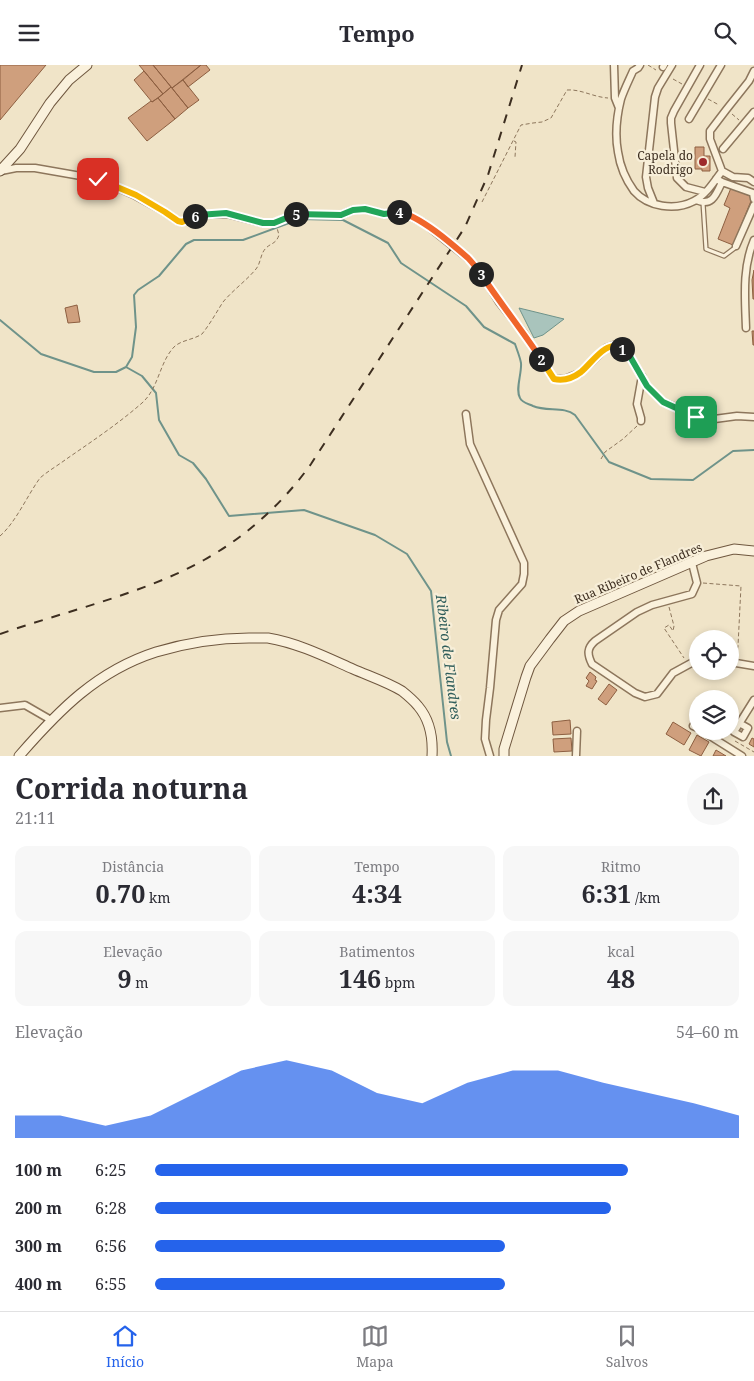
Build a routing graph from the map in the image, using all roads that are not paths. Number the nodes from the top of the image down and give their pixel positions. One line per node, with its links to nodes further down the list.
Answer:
1 (87, 65): 13 (main road)
2 (614, 65): 9 (street)
3 (640, 65): 7 (street)
4 (672, 65): 21 (street)
5 (700, 65): 17 (street)
6 (721, 65): 11 (street)
7 (632, 68): 9 (street)
8 (754, 71): 14 (street)
9 (620, 109): 21 (street)
10 (754, 112): 12 (street)
11 (689, 119)
12 (723, 149)
13 (0, 171): 26 (street)
14 (722, 171): 15 (street); 16 (street)
15 (719, 180): 17 (street); 18 (street); 20 (street)
16 (754, 182)
17 (705, 192): 19 (street)
18 (754, 199)
19 (696, 200): 20 (street); 21 (street)
20 (703, 203): 24 (lane)
21 (654, 204)
22 (754, 205): 24 (street)
23 (754, 240): 25 (street)
24 (736, 246)
25 (746, 328)
26 (642, 377): 28 (street); 29 (street)
27 (466, 414): 43 (street)
28 (754, 417)
29 (641, 421)
30 (754, 551): 31 (main road, Rua Ribeiro de Flandres)
31 (692, 563): 33 (street); 44 (main road, Rua Ribeiro de Flandres)
32 (739, 663): 34 (street)
33 (689, 664)
34 (754, 666)
35 (754, 700): 38 (street)
36 (0, 708): 37 (street)
37 (51, 720): 41 (main road); 42 (main road)
38 (739, 723)
39 (577, 731): 45 (street)
40 (716, 740): 46 (street)
41 (20, 756)
42 (432, 756)
43 (490, 756)
44 (504, 756)
45 (576, 756)
46 (742, 756)

